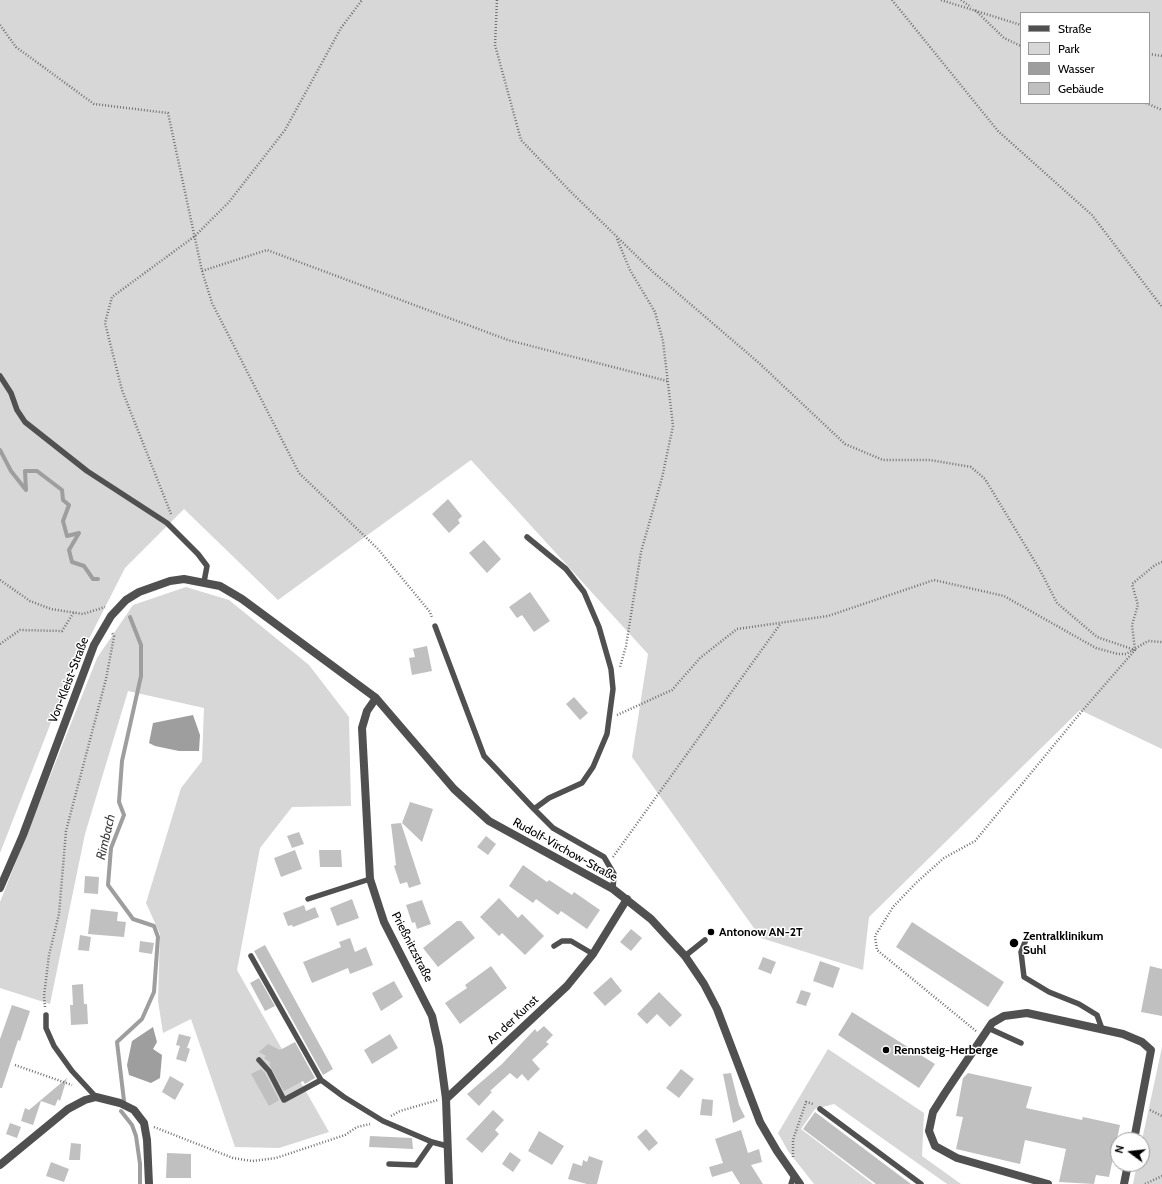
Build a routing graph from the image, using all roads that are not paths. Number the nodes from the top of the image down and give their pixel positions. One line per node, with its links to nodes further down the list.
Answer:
1 (0, 376): 3 (lane)
2 (527, 537): 6 (lane)
3 (204, 582): 5 (street, Von-Kleist-Straße); 8 (street, Von-Kleist-Straße)
4 (435, 626): 6 (lane)
5 (376, 698): 7 (street, Prießnitzstraße); 9 (street, Rudolf-Virchow-Straße)
6 (534, 809): 9 (lane)
7 (370, 879): 10 (lane); 25 (street, Prießnitzstraße)
8 (0, 888)
9 (613, 889): 11 (street, Rudolf-Virchow-Straße)
10 (308, 899)
11 (627, 899): 15 (street, An der Kunst); 17 (street, Rudolf-Virchow-Straße)
12 (1027, 938): 20 (lane)
13 (705, 940): 17 (lane)
14 (554, 946): 15 (lane)
15 (593, 954): 25 (street, An der Kunst)
16 (251, 956): 23 (lane)
17 (685, 956): 33 (street, Rudolf-Virchow-Straße)
18 (46, 1015): 24 (lane)
19 (988, 1028): 20 (street); 21 (lane); 39 (street)
20 (1102, 1029): 27 (street)
21 (1021, 1042)
22 (259, 1060): 23 (lane)
23 (321, 1080): 28 (lane)
24 (96, 1098): 31 (street); 34 (street)
25 (446, 1099): 29 (street, Prießnitzstraße)
26 (820, 1109): 38 (lane)
27 (1136, 1132)
28 (432, 1142): 29 (lane); 30 (lane)
29 (447, 1146): 35 (street, Prießnitzstraße)
30 (389, 1164)
31 (0, 1165)
32 (1126, 1172): 40 (street)
33 (794, 1175): 36 (lane); 37 (street, Rudolf-Virchow-Straße)
34 (149, 1184)
35 (449, 1184)
36 (791, 1184)
37 (800, 1184)
38 (921, 1184)
39 (1048, 1184)
40 (1124, 1184)

